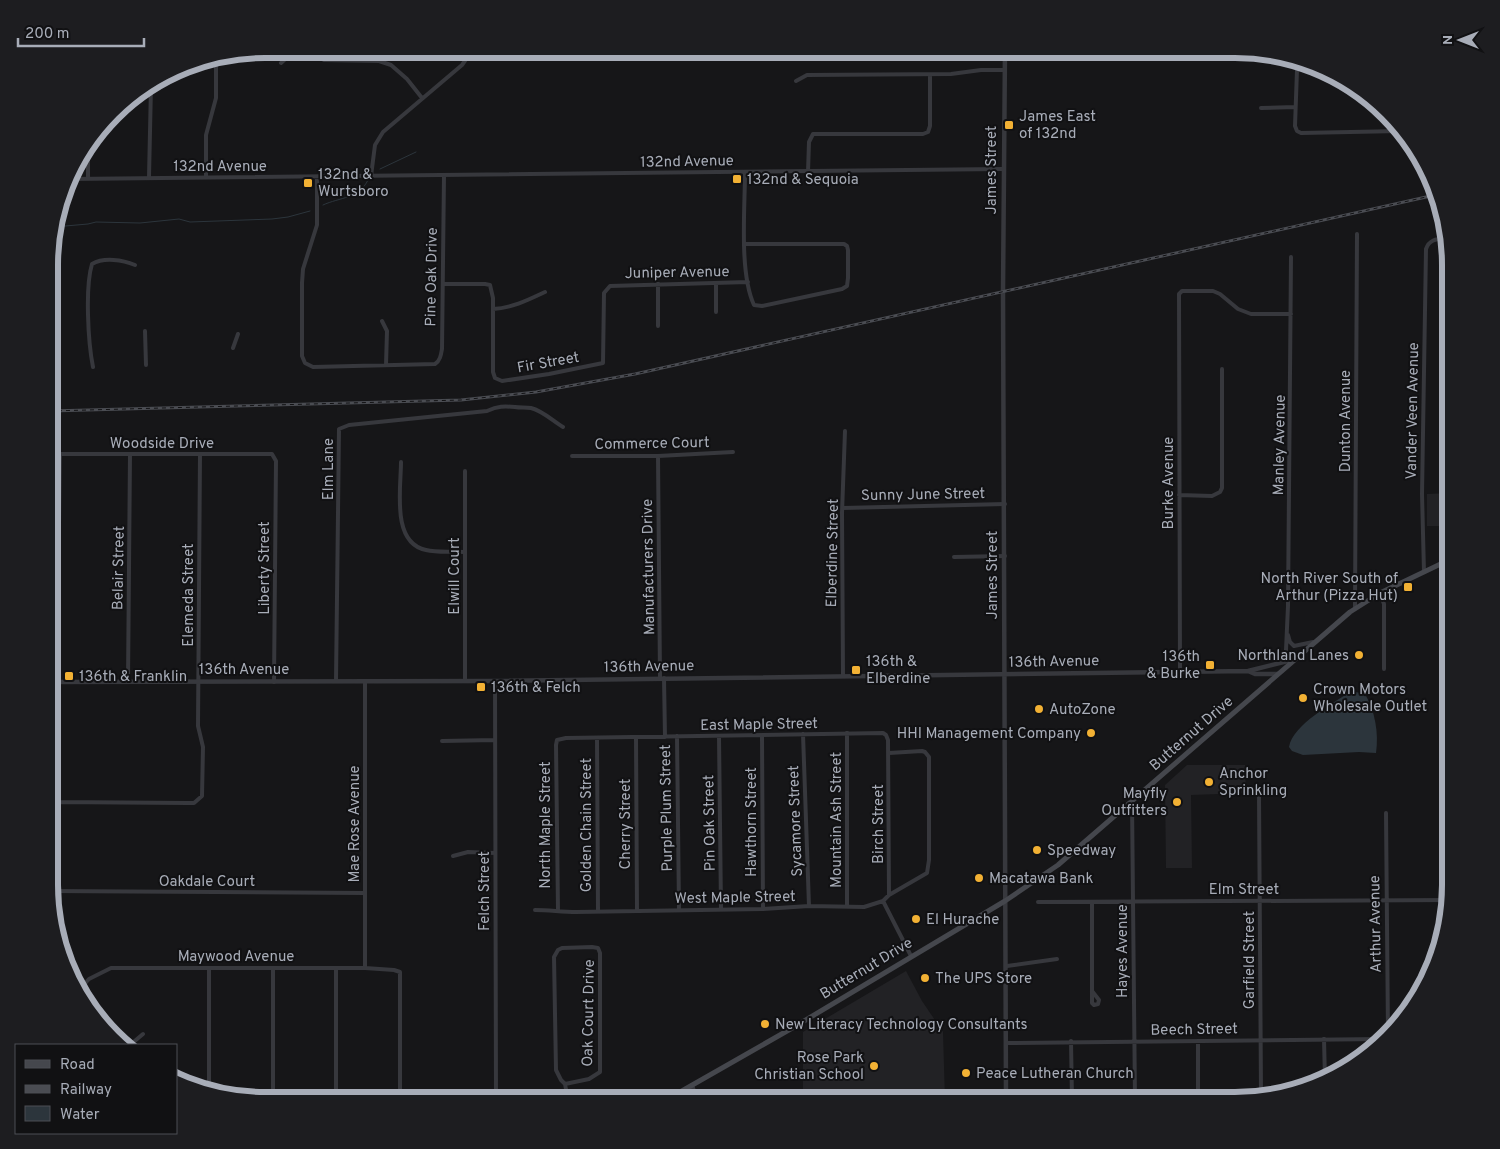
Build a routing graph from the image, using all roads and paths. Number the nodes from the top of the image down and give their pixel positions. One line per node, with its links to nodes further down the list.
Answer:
1 (287, 58): 6 (street)
2 (320, 58): 12 (street)
3 (467, 58): 12 (street)
4 (1005, 58): 8 (street, James Street)
5 (216, 63): 23 (street)
6 (282, 63)
7 (1300, 68): 13 (street)
8 (1004, 70): 9 (street); 17 (street, James Street)
9 (930, 75): 10 (street); 19 (street)
10 (796, 81)
11 (151, 91): 22 (street)
12 (422, 98): 21 (street)
13 (1295, 107): 14 (street); 15 (street)
14 (1261, 108)
15 (1395, 132)
16 (88, 156): 26 (street)
17 (1003, 169): 19 (street, 132nd Avenue); 62 (street, James Street)
18 (745, 172): 19 (street, 132nd Avenue); 20 (street, 132nd Avenue); 29 (street)
19 (808, 172)
20 (444, 175): 21 (street, 132nd Avenue); 33 (street, Pine Oak Drive)
21 (371, 176): 24 (street, 132nd Avenue)
22 (149, 177): 23 (street, 132nd Avenue); 26 (street, 132nd Avenue)
23 (206, 177): 24 (street, 132nd Avenue)
24 (317, 177): 47 (street)
25 (76, 179): 26 (street, 132nd Avenue)
26 (88, 179)
27 (1357, 234): 71 (street, Dunton Avenue)
28 (1441, 239): 68 (street, Vander Veen Avenue)
29 (745, 244): 32 (street); 32 (street)
30 (1291, 258): 39 (street, Manley Avenue)
31 (135, 265): 48 (street)
32 (748, 282): 35 (street, Juniper Avenue)
33 (443, 284): 37 (street); 47 (street, Pine Oak Drive)
34 (658, 284): 35 (street, Juniper Avenue); 41 (street); 45 (street, Juniper Avenue)
35 (716, 284): 38 (street)
36 (545, 292): 37 (street)
37 (493, 309): 45 (street, Fir Street)
38 (716, 312)
39 (1291, 314): 61 (street, Burke Avenue); 72 (street, Manley Avenue)
40 (382, 321): 47 (street)
41 (658, 326)
42 (145, 332): 46 (street)
43 (238, 334): 44 (street)
44 (233, 348)
45 (602, 363)
46 (146, 365)
47 (386, 365)
48 (92, 367)
49 (1222, 368): 61 (street)
50 (562, 427): 84 (street, Elm Lane)
51 (845, 431): 63 (street, Elberdine Street)
52 (733, 452): 58 (street, Commerce Court)
53 (60, 454): 54 (street, Woodside Drive); 70 (street)
54 (130, 454): 55 (street, Woodside Drive); 89 (street, Belair Street)
55 (200, 454): 56 (street, Woodside Drive); 83 (street, Elemeda Street)
56 (274, 456): 90 (street, Liberty Street)
57 (572, 456): 58 (street, Commerce Court)
58 (658, 456): 82 (street, Manufacturers Drive)
59 (401, 462): 64 (street)
60 (465, 472): 64 (street, Elwill Court)
61 (1179, 495): 77 (street, Burke Avenue)
62 (1005, 504): 63 (street, Sunny June Street); 65 (street, James Street)
63 (843, 508): 81 (street, Elberdine Street)
64 (464, 552): 86 (street, Elwill Court)
65 (1005, 556): 66 (street); 79 (street, James Street)
66 (954, 557)
67 (1442, 563): 68 (main road, Butternut Drive)
68 (1424, 572): 69 (main road, Butternut Drive)
69 (1380, 593): 71 (main road, Butternut Drive); 76 (street)
70 (58, 606)
71 (1355, 608): 73 (main road, Butternut Drive)
72 (1287, 633): 73 (street); 75 (street, Manley Avenue)
73 (1315, 642): 74 (main road, Butternut Drive)
74 (1296, 658): 75 (street, 136th Avenue); 80 (main road, Butternut Drive)
75 (1283, 661): 78 (street, 136th Avenue)
76 (1384, 669)
77 (1180, 671): 78 (street, 136th Avenue); 79 (street, 136th Avenue)
78 (1248, 671): 80 (street, 136th Avenue)
79 (1005, 674): 81 (street, 136th Avenue); 116 (street, James Street)
80 (1278, 674): 104 (main road, Butternut Drive)
81 (843, 676): 82 (street, 136th Avenue)
82 (662, 678): 87 (street, 136th Avenue); 97 (street, Manufacturers Drive)
83 (199, 681): 89 (street, 136th Avenue); 90 (street, 136th Avenue); 105 (street, Elemeda Street)
84 (336, 681): 85 (street, 136th Avenue); 90 (street, 136th Avenue)
85 (365, 681): 86 (street, 136th Avenue); 110 (street, Mae Rose Avenue)
86 (465, 681): 87 (street, 136th Avenue)
87 (495, 681): 99 (street, Felch Street)
88 (58, 682): 89 (street, 136th Avenue)
89 (128, 682)
90 (274, 682)
91 (847, 733): 92 (street, East Maple Street); 102 (street, East Maple Street); 121 (street, Mountain Ash Street)
92 (803, 734): 95 (street, East Maple Street); 120 (street, Sycamore Street)
93 (677, 736): 94 (street, East Maple Street); 97 (street, East Maple Street); 127 (street, Purple Plum Street)
94 (719, 736): 95 (street, East Maple Street); 122 (street, Pin Oak Street)
95 (762, 736): 123 (street, Hawthorn Street)
96 (636, 737): 97 (street, East Maple Street); 98 (street, East Maple Street); 126 (street, Cherry Street)
97 (665, 737)
98 (597, 738): 100 (street, East Maple Street); 128 (street, Golden Chain Street)
99 (495, 740): 101 (street); 107 (street, Felch Street)
100 (557, 740): 125 (street, North Maple Street)
101 (442, 741)
102 (889, 753): 111 (street, Birch Street); 111 (street)
103 (1258, 795): 112 (street, Garfield Street)
104 (1132, 801): 116 (main road, Butternut Drive); 119 (street, Hayes Avenue)
105 (58, 802)
106 (1386, 813): 113 (street, Arthur Avenue)
107 (496, 853): 108 (street); 156 (street, Felch Street)
108 (453, 856)
109 (58, 891): 110 (street, Oakdale Court)
110 (365, 893): 135 (street, Mae Rose Avenue)
111 (889, 895): 115 (street)
112 (1260, 900): 113 (street, Elm Street); 119 (street, Elm Street); 140 (street, Garfield Street)
113 (1386, 900): 114 (street, Elm Street); 138 (street, Arthur Avenue)
114 (1442, 900)
115 (883, 901): 121 (street, West Maple Street); 129 (street)
116 (1005, 901): 129 (main road, Butternut Drive); 131 (street, James Street)
117 (1038, 902): 118 (street, Elm Street)
118 (1092, 902): 119 (street, Elm Street); 137 (street)
119 (1133, 902): 143 (street, Hayes Avenue)
120 (808, 906): 121 (street, West Maple Street); 123 (street, West Maple Street)
121 (847, 906)
122 (721, 909): 123 (street, West Maple Street); 127 (street, West Maple Street)
123 (763, 909)
124 (535, 910): 125 (street, West Maple Street)
125 (558, 910): 128 (street, West Maple Street)
126 (637, 910): 127 (street, West Maple Street); 128 (street, West Maple Street)
127 (679, 910)
128 (598, 911)
129 (911, 956): 151 (main road, Butternut Drive)
130 (1056, 959): 131 (street)
131 (1006, 966): 147 (street, James Street)
132 (209, 968): 133 (street, Maywood Avenue); 136 (street, Maywood Avenue); 149 (street)
133 (274, 968): 134 (street, Maywood Avenue); 153 (street)
134 (336, 968): 135 (street, Maywood Avenue); 154 (street)
135 (365, 968): 155 (street, Maywood Avenue)
136 (84, 985)
137 (1092, 991)
138 (1388, 1024)
139 (143, 1034): 146 (street)
140 (1261, 1039): 141 (street, Beech Street); 144 (street, Beech Street); 152 (street, Garfield Street)
141 (1324, 1039): 142 (street, Beech Street); 148 (street)
142 (1373, 1039)
143 (1134, 1041): 144 (street, Beech Street); 145 (street, Beech Street); 162 (street, Hayes Avenue)
144 (1198, 1041): 163 (street)
145 (1071, 1042): 147 (street, Beech Street); 161 (street)
146 (132, 1043)
147 (1007, 1043): 160 (street, James Street)
148 (1325, 1071)
149 (208, 1083)
150 (565, 1084): 150 (street, Oak Court Drive); 157 (street, Oak Court Drive)
151 (692, 1085): 158 (main road, Butternut Drive); 159 (street)
152 (1261, 1090)
153 (273, 1092)
154 (336, 1092)
155 (400, 1092)
156 (496, 1092)
157 (566, 1092)
158 (680, 1092)
159 (694, 1092)
160 (1006, 1092)
161 (1072, 1092)
162 (1135, 1092)
163 (1198, 1092)

